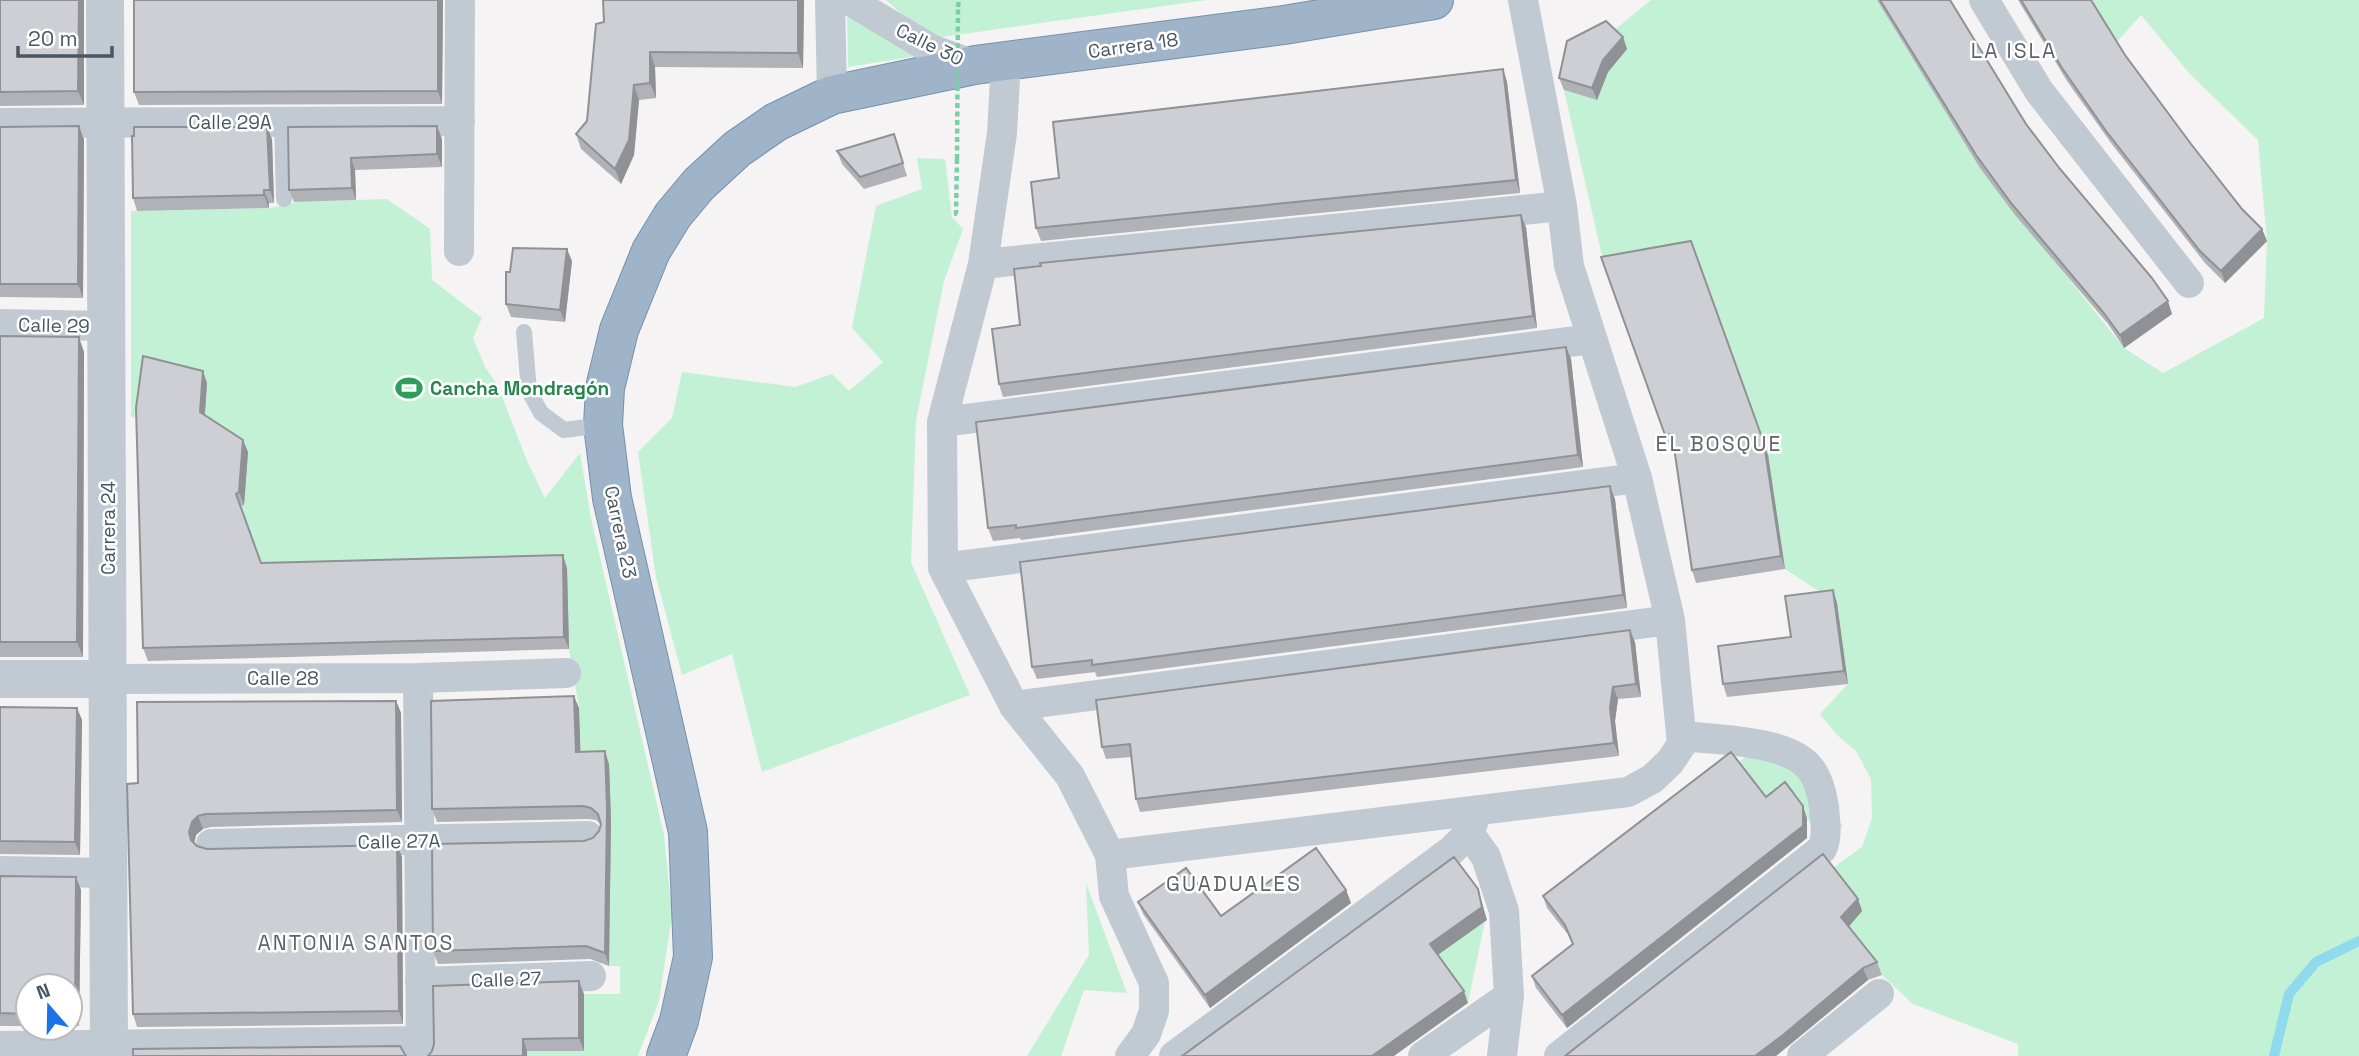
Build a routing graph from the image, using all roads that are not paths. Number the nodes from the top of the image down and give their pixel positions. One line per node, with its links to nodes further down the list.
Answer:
1 (104, 0): 10 (street, Carrera 24)
2 (460, 0): 11 (street)
3 (830, 0): 9 (street)
4 (849, 0): 8 (street, Calle 30)
5 (1434, 0): 8 (highway, Carrera 18)
6 (1523, 0): 15 (street)
7 (1984, 0): 18 (street)
8 (991, 63): 9 (highway, Carrera 18); 17 (street)
9 (832, 95): 24 (highway, Carrera 23)
10 (104, 121): 12 (street, Calle 29A); 13 (street, Calle 29A); 20 (street, Carrera 24)
11 (460, 121): 13 (street, Calle 29A); 16 (street)
12 (0, 123)
13 (282, 123): 14 (lane)
14 (284, 199)
15 (1562, 206): 17 (street); 22 (street)
16 (458, 251)
17 (983, 264): 23 (street)
18 (2189, 283)
19 (0, 324): 20 (street, Calle 29)
20 (107, 326): 31 (street, Carrera 24)
21 (524, 332): 24 (lane)
22 (1592, 340): 23 (street); 25 (street)
23 (942, 422): 26 (street)
24 (603, 425): 49 (highway, Carrera 23)
25 (1637, 478): 26 (street); 27 (street)
26 (943, 568): 32 (street)
27 (1670, 620): 32 (street); 33 (street)
28 (566, 673): 29 (street, Calle 28)
29 (418, 678): 31 (street, Calle 28); 36 (street)
30 (0, 679): 31 (street, Calle 28)
31 (108, 679): 40 (street, Carrera 24)
32 (1014, 706): 38 (street)
33 (1683, 736): 34 (street); 54 (street)
34 (1473, 822): 38 (street); 44 (street); 51 (street)
35 (588, 836): 36 (street, Calle 27A)
36 (419, 841): 37 (street, Calle 27A); 42 (street)
37 (211, 844)
38 (1110, 855): 50 (street)
39 (0, 871): 40 (street)
40 (108, 873): 48 (street, Carrera 24)
41 (591, 976): 42 (street, Calle 27)
42 (420, 982): 46 (street)
43 (1879, 993): 55 (street)
44 (1509, 996): 52 (street); 53 (street)
45 (0, 1046): 48 (street)
46 (421, 1048): 47 (street)
47 (269, 1049): 48 (street)
48 (109, 1050)
49 (666, 1056)
50 (1130, 1056)
51 (1174, 1056)
52 (1423, 1056)
53 (1502, 1056)
54 (1559, 1056)
55 (1802, 1056)

